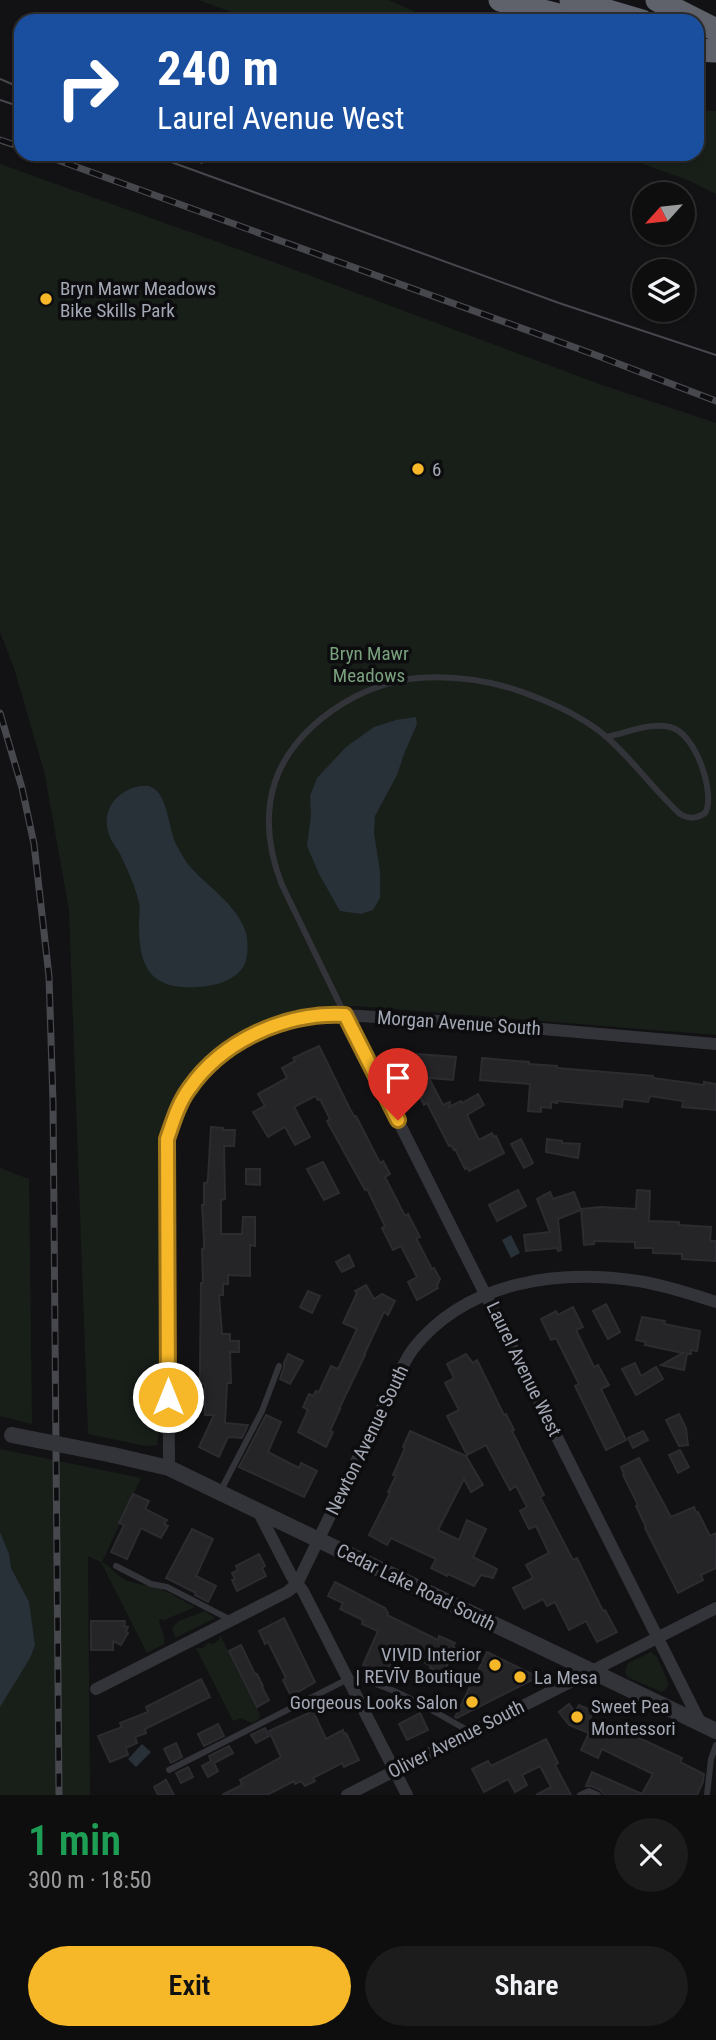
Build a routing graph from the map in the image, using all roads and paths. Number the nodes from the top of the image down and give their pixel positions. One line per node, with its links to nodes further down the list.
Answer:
1 (500, 0): 5 (highway)
2 (571, 0): 6 (highway)
3 (657, 0): 7 (highway)
4 (689, 0): 8 (highway)
5 (555, 14)
6 (618, 14)
7 (685, 14)
8 (716, 17)
9 (606, 737): 9 (lane); 10 (lane)
10 (345, 1015): 11 (street, Morgan Avenue South); 12 (street, Laurel Avenue West); 16 (street, Morgan Avenue South)
11 (716, 1044)
12 (486, 1294): 13 (street, Newton Avenue South); 19 (street, Newton Avenue South); 24 (street, Laurel Avenue West)
13 (716, 1302)
14 (279, 1366): 17 (lane)
15 (6, 1433): 16 (street, Cedar Lake Road South, bridge)
16 (169, 1468): 17 (street, Cedar Lake Road South)
17 (220, 1492): 18 (street, Cedar Lake Road South)
18 (258, 1511): 19 (street, Cedar Lake Road South); 21 (street)
19 (319, 1540): 21 (street, Newton Avenue South); 25 (street, Cedar Lake Road South)
20 (116, 1566): 23 (lane)
21 (298, 1584): 23 (street); 26 (street)
22 (716, 1608): 24 (street, Oliver Avenue South)
23 (231, 1620): 27 (street)
24 (657, 1637): 25 (street, Oliver Avenue South); 28 (street, Laurel Avenue West)
25 (590, 1671): 28 (street, Cedar Lake Road South); 30 (street, Oliver Avenue South)
26 (348, 1679): 30 (lane); 32 (lane); 33 (street)
27 (96, 1689)
28 (701, 1724): 29 (street, Cedar Lake Road South)
29 (716, 1731)
30 (470, 1732): 33 (street, Oliver Avenue South)
31 (716, 1745): 34 (lane)
32 (169, 1770)
33 (395, 1771): 36 (street, Oliver Avenue South); 37 (street)
34 (708, 1786): 35 (lane); 40 (lane)
35 (716, 1786)
36 (347, 1795)
37 (407, 1795)
38 (580, 1795): 39 (lane)
39 (598, 1795)
40 (707, 1795)

